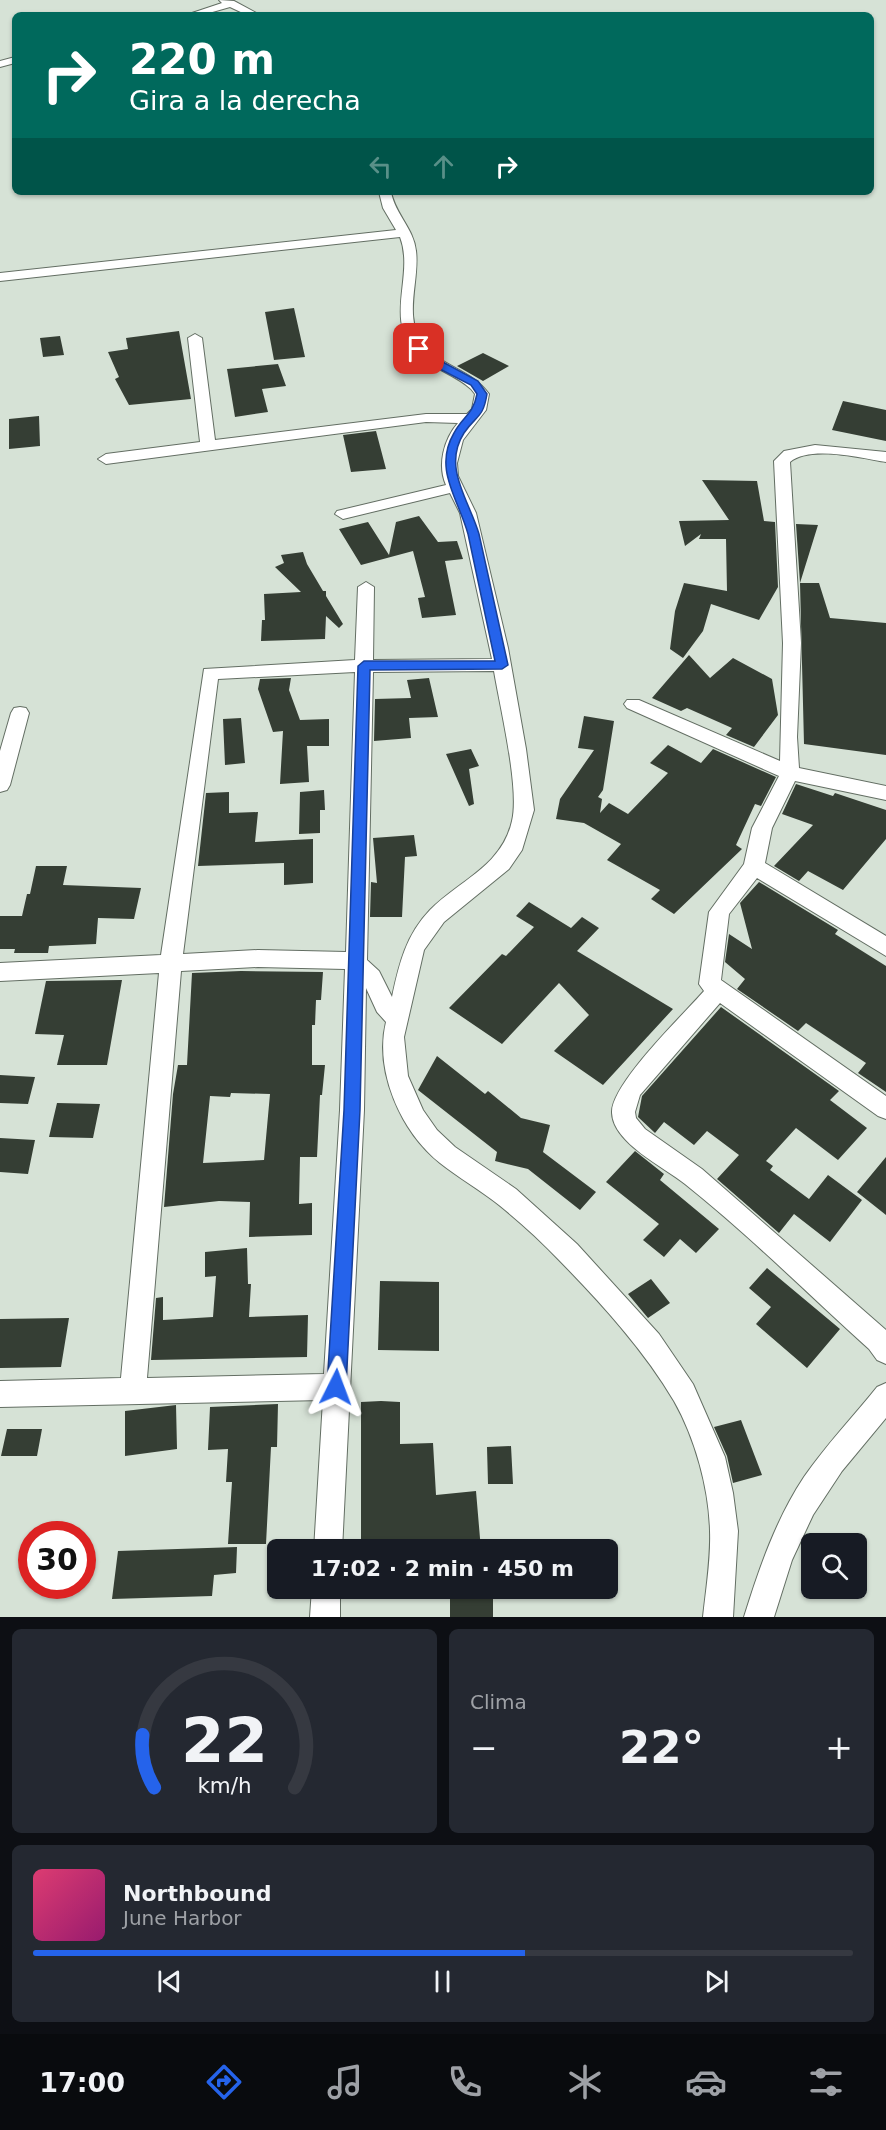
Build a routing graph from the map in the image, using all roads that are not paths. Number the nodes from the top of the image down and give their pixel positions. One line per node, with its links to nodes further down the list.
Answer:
1 (227, 1): 2 (street); 3 (street)
2 (199, 12)
3 (249, 12)
4 (387, 195): 5 (street)
5 (404, 233): 6 (street); 8 (street)
6 (0, 277)
7 (195, 338): 9 (street)
8 (469, 419): 9 (street); 12 (street)
9 (208, 444): 11 (street)
10 (886, 457): 19 (street)
11 (106, 459)
12 (456, 487): 13 (street); 15 (street)
13 (343, 514)
14 (366, 587): 16 (street)
15 (502, 665): 16 (street); 28 (street)
16 (364, 666): 24 (street); 25 (street)
17 (633, 704): 19 (street)
18 (20, 713): 20 (street)
19 (790, 773): 21 (street); 22 (street)
20 (0, 784)
21 (886, 793)
22 (754, 866): 23 (street); 27 (street)
23 (886, 947)
24 (171, 962): 25 (street); 26 (street); 32 (street)
25 (356, 964): 28 (street); 31 (street)
26 (0, 972)
27 (718, 990): 29 (street); 30 (street)
28 (396, 1018): 38 (street)
29 (886, 1109)
30 (886, 1351)
31 (336, 1387): 32 (street); 35 (street)
32 (133, 1389): 33 (street)
33 (0, 1394)
34 (886, 1396): 39 (street)
35 (329, 1539)
36 (326, 1599): 37 (street)
37 (325, 1617)
38 (718, 1617)
39 (759, 1617)

